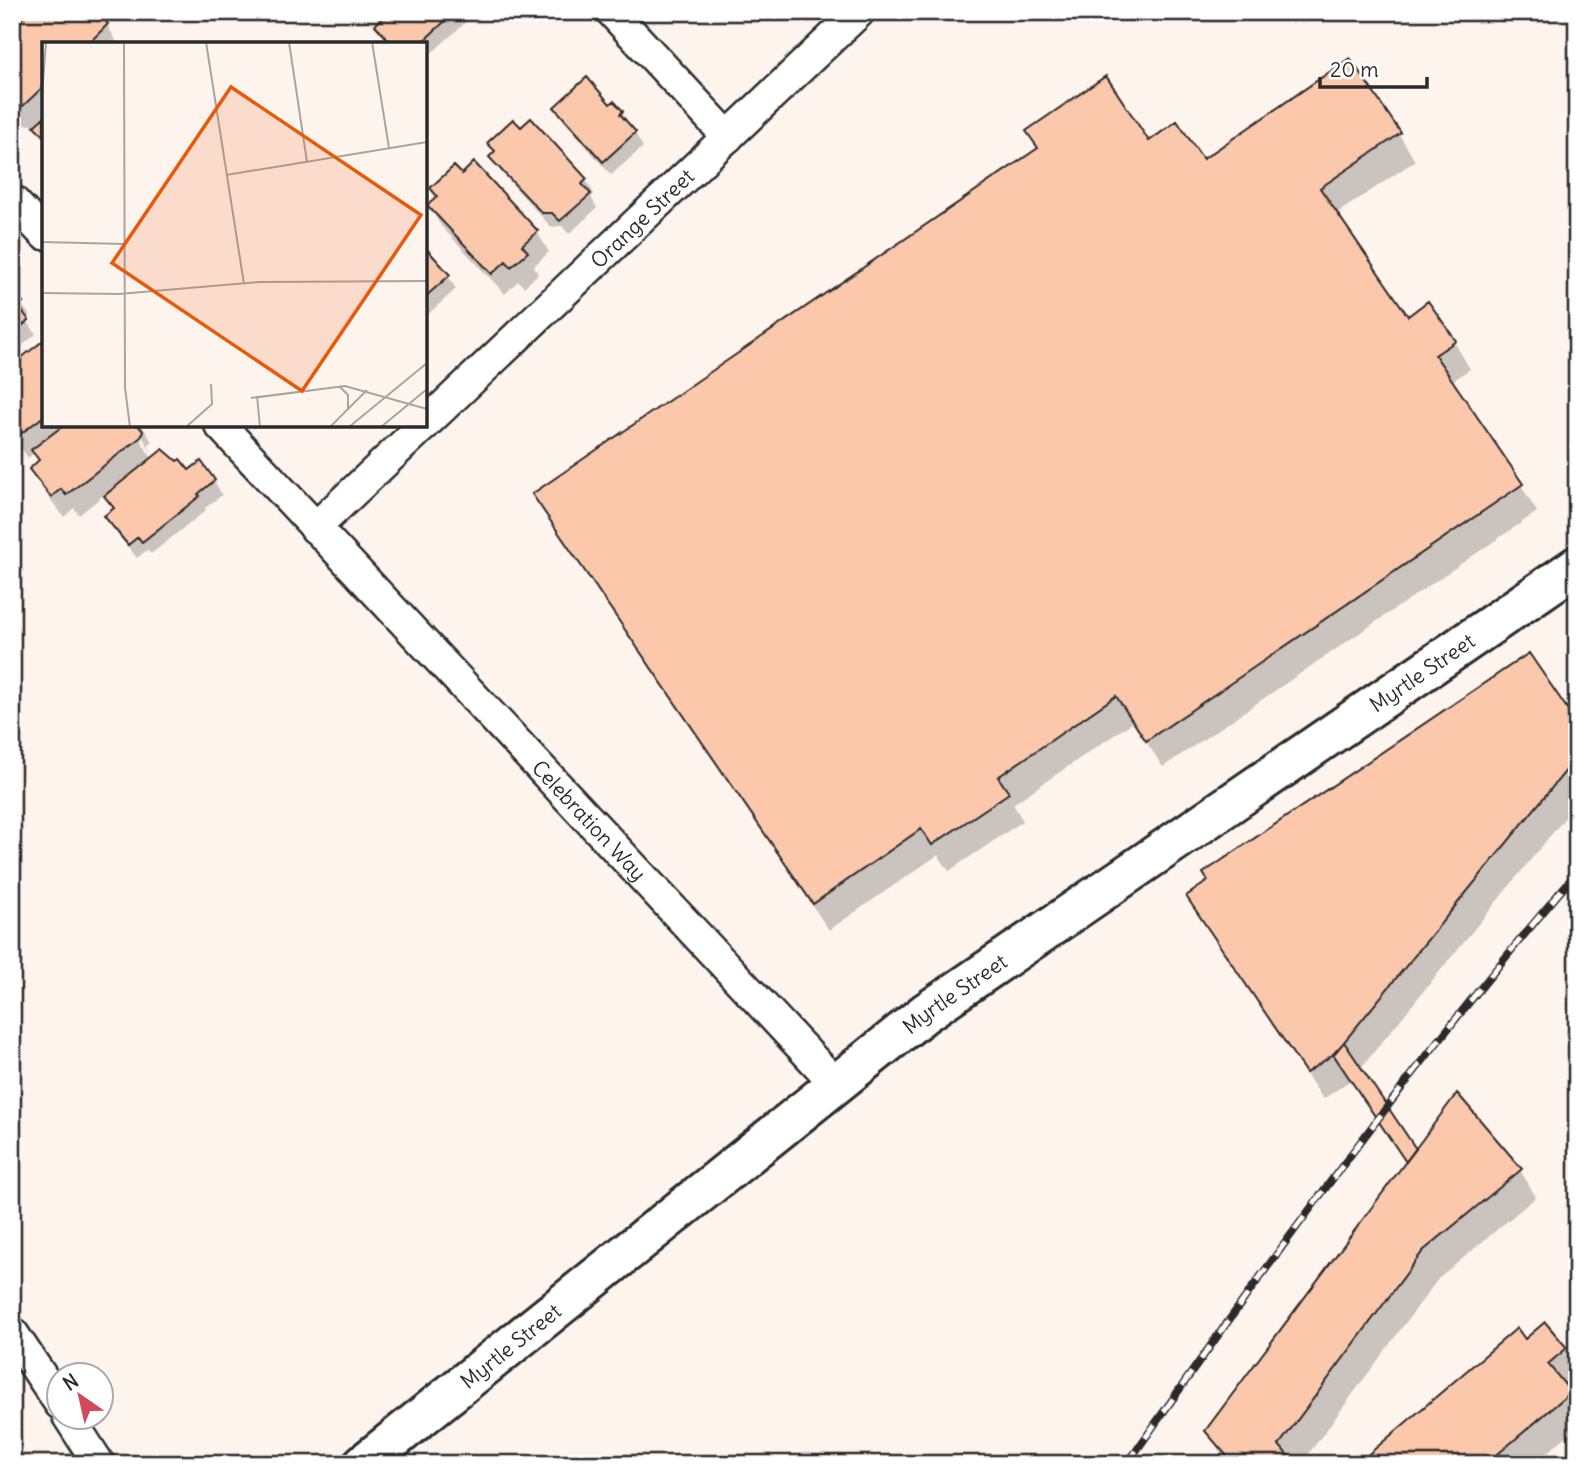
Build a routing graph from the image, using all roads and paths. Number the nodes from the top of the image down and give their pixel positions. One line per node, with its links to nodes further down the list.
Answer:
1 (612, 12): 3 (street)
2 (859, 12): 3 (street, Orange Street)
3 (727, 137): 6 (street, Orange Street)
4 (12, 200): 5 (street)
5 (42, 232)
6 (427, 421)
7 (222, 427): 9 (street, Celebration Way)
8 (421, 427): 9 (street, Orange Street)
9 (315, 528): 11 (street, Celebration Way)
10 (1577, 566): 11 (street, Myrtle Street)
11 (836, 1084): 16 (street, Myrtle Street)
12 (12, 1332): 13 (street)
13 (46, 1383)
14 (77, 1430): 15 (street)
15 (99, 1464)
16 (363, 1464)

